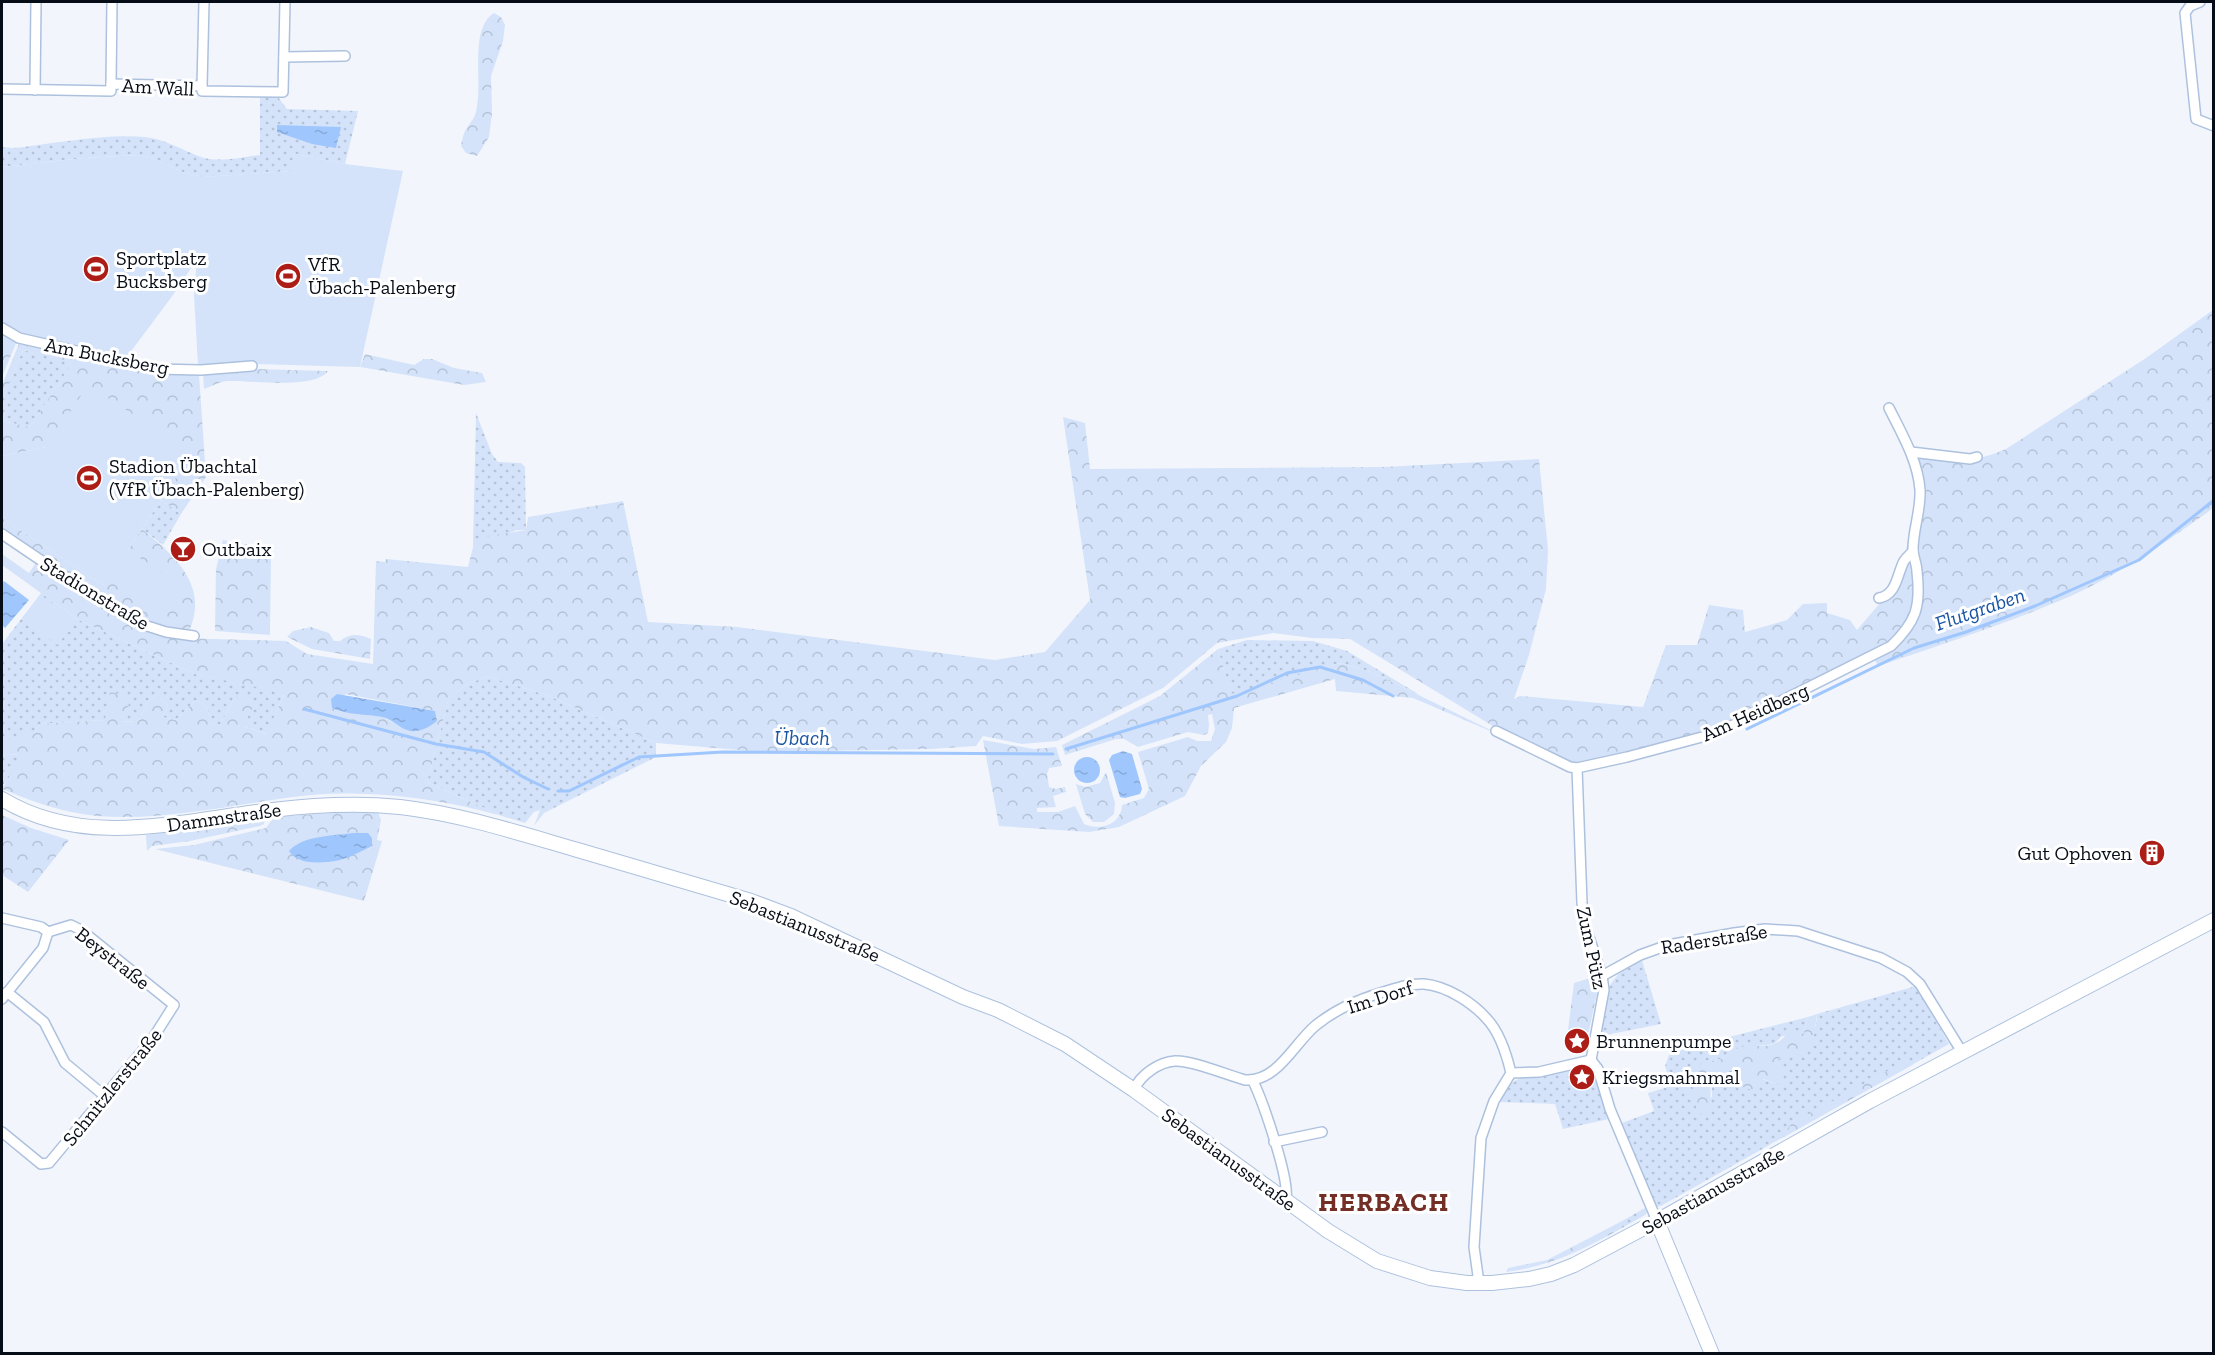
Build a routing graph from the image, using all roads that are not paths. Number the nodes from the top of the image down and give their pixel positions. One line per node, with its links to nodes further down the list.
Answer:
1 (36, 2): 11 (street)
2 (112, 2): 8 (street)
3 (204, 2): 9 (street)
4 (285, 2): 7 (street, Am Wall)
5 (2200, 2): 12 (street)
6 (345, 56): 7 (street)
7 (284, 57): 9 (street, Am Wall)
8 (111, 84): 9 (street, Am Wall); 11 (street, Am Wall)
9 (202, 86)
10 (2, 89): 11 (street, Am Wall)
11 (35, 90)
12 (2214, 126)
13 (2, 328): 14 (street, Am Bucksberg)
14 (252, 366)
15 (1889, 408): 16 (street)
16 (1911, 452): 17 (street); 19 (street)
17 (1977, 458)
18 (2, 534): 21 (street, Stadionstraße)
19 (1913, 551): 20 (street); 23 (street, Am Heidberg)
20 (1879, 598)
21 (194, 636)
22 (1496, 731): 23 (street)
23 (1577, 768): 29 (street, Zum Pütz)
24 (2, 799): 25 (street, Dammstraße)
25 (451, 817): 36 (street, Sebastianusstraße)
26 (2, 918): 28 (street)
27 (2214, 920): 32 (street, Sebastianusstraße)
28 (48, 932): 30 (street); 31 (street, Beystraße)
29 (1602, 976): 32 (street, Raderstraße); 33 (street, Zum Pütz)
30 (4, 996): 37 (street)
31 (174, 1005): 37 (street, Schnitzlerstraße)
32 (1962, 1052): 42 (street, Sebastianusstraße)
33 (1591, 1060): 34 (street); 42 (street)
34 (1511, 1073): 35 (street, Im Dorf); 43 (street)
35 (1253, 1081): 36 (street); 40 (street)
36 (1134, 1090): 41 (street, Sebastianusstraße)
37 (106, 1097): 39 (street, Schnitzlerstraße)
38 (1322, 1131): 40 (street)
39 (2, 1132)
40 (1274, 1142): 41 (street)
41 (1286, 1200): 43 (street, Sebastianusstraße)
42 (1657, 1221): 43 (street, Sebastianusstraße); 44 (street)
43 (1479, 1282)
44 (1712, 1353)

